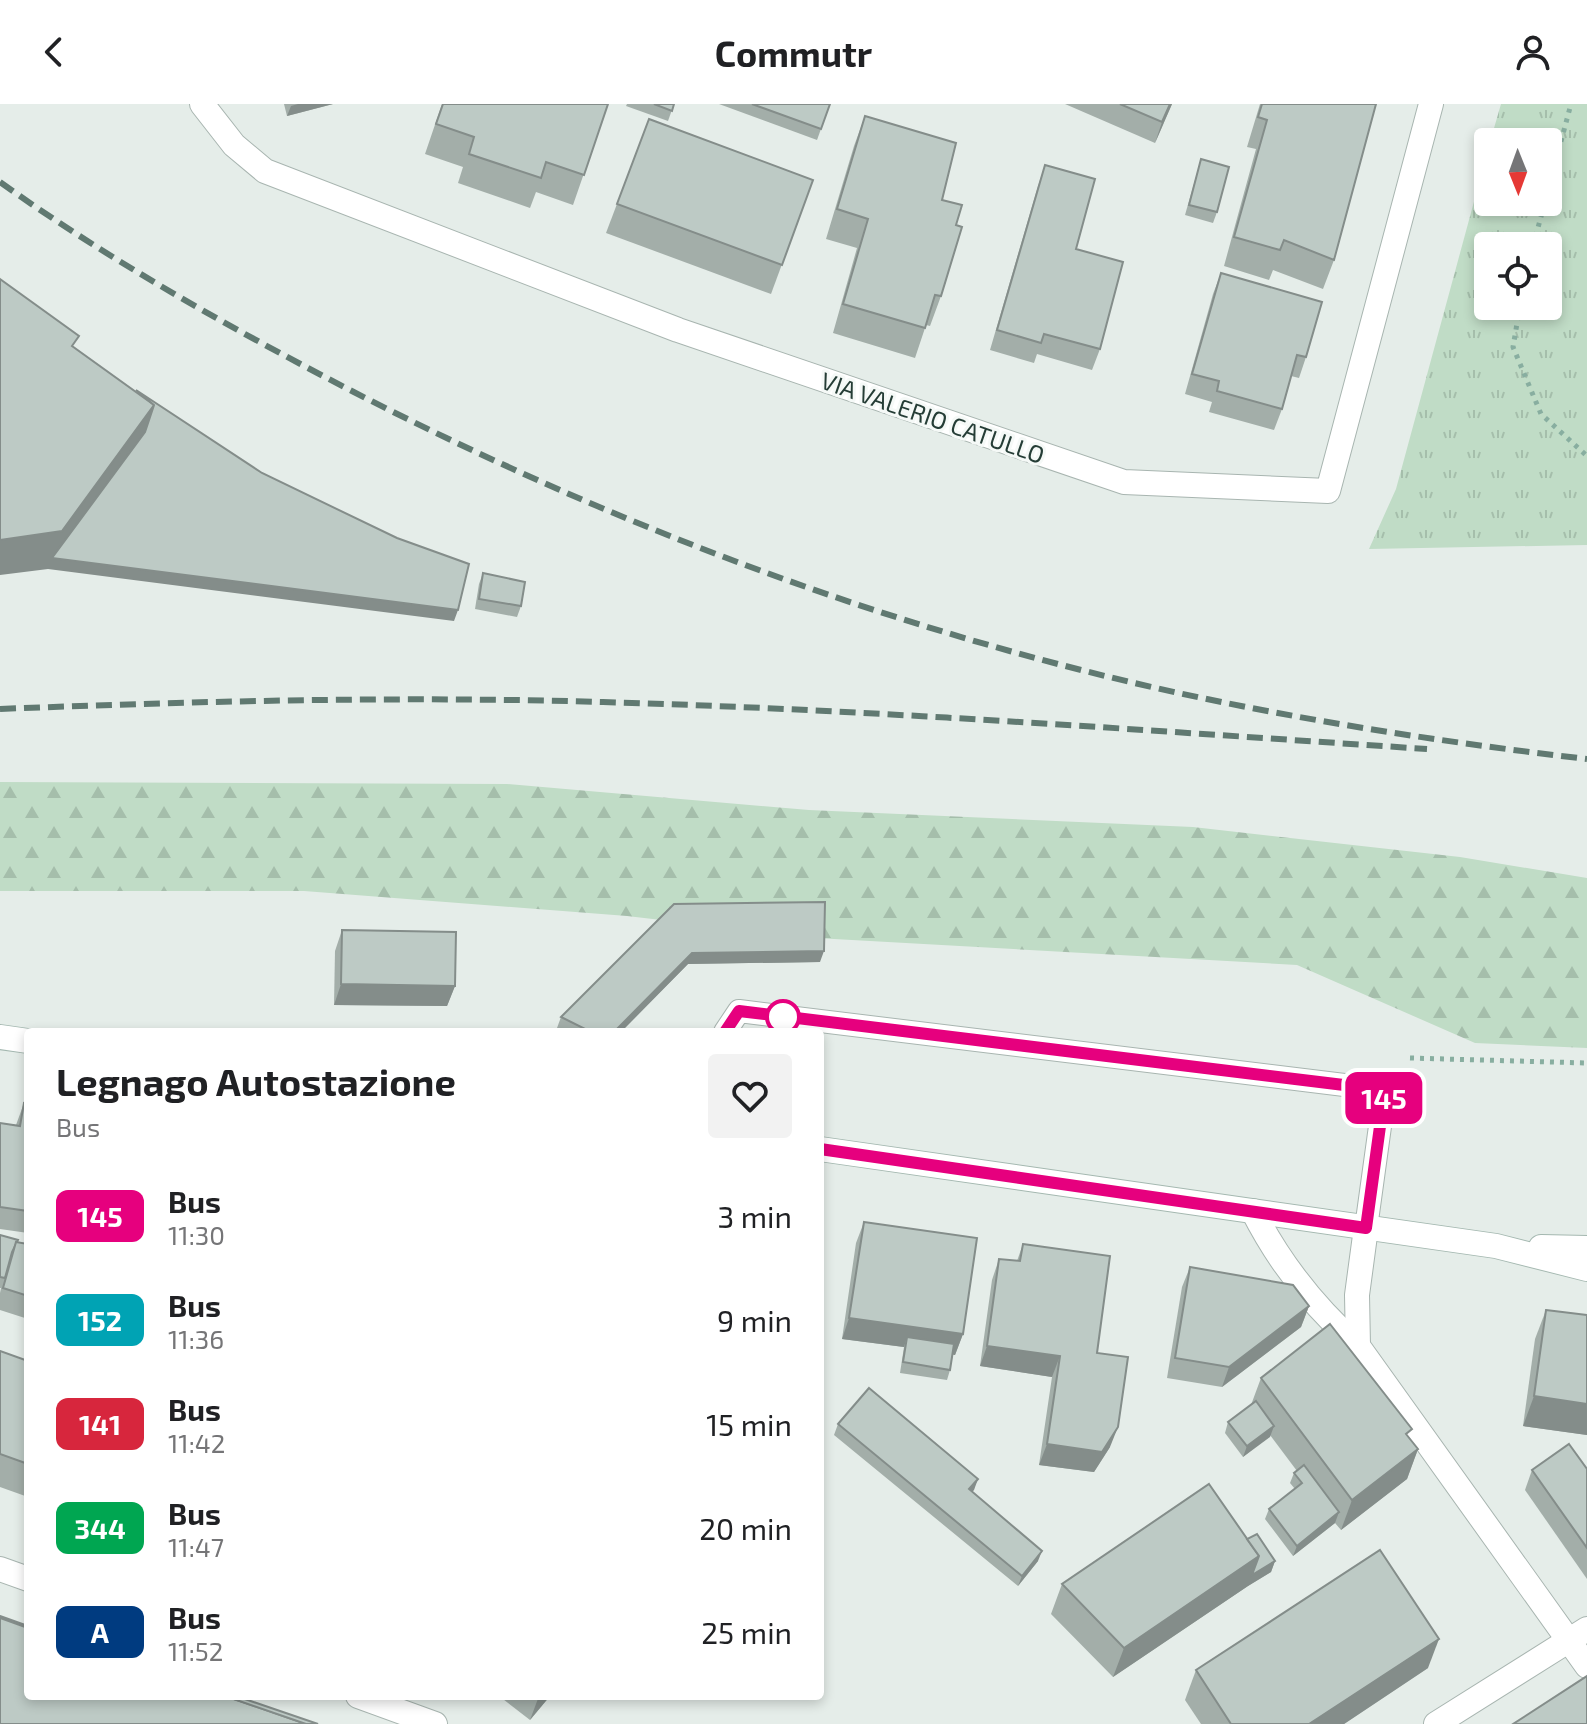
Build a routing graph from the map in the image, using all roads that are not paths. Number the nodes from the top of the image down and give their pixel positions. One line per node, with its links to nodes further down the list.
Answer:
1 (202, 104): 2 (street, VIA VALERIO CATULLO)
2 (1431, 104)
3 (728, 1028): 8 (lane)
4 (0, 1037): 5 (street)
5 (24, 1040)
6 (824, 1150): 7 (street)
7 (1253, 1211): 8 (street); 12 (street)
8 (1366, 1228): 9 (street); 12 (street)
9 (1496, 1246): 10 (street); 11 (street)
10 (1587, 1248)
11 (1587, 1269)
12 (1358, 1346): 15 (street)
13 (0, 1569): 14 (street)
14 (24, 1578)
15 (1577, 1635): 16 (street); 19 (street)
16 (1587, 1666)
17 (369, 1700): 18 (street)
18 (435, 1724)
19 (1436, 1724)

